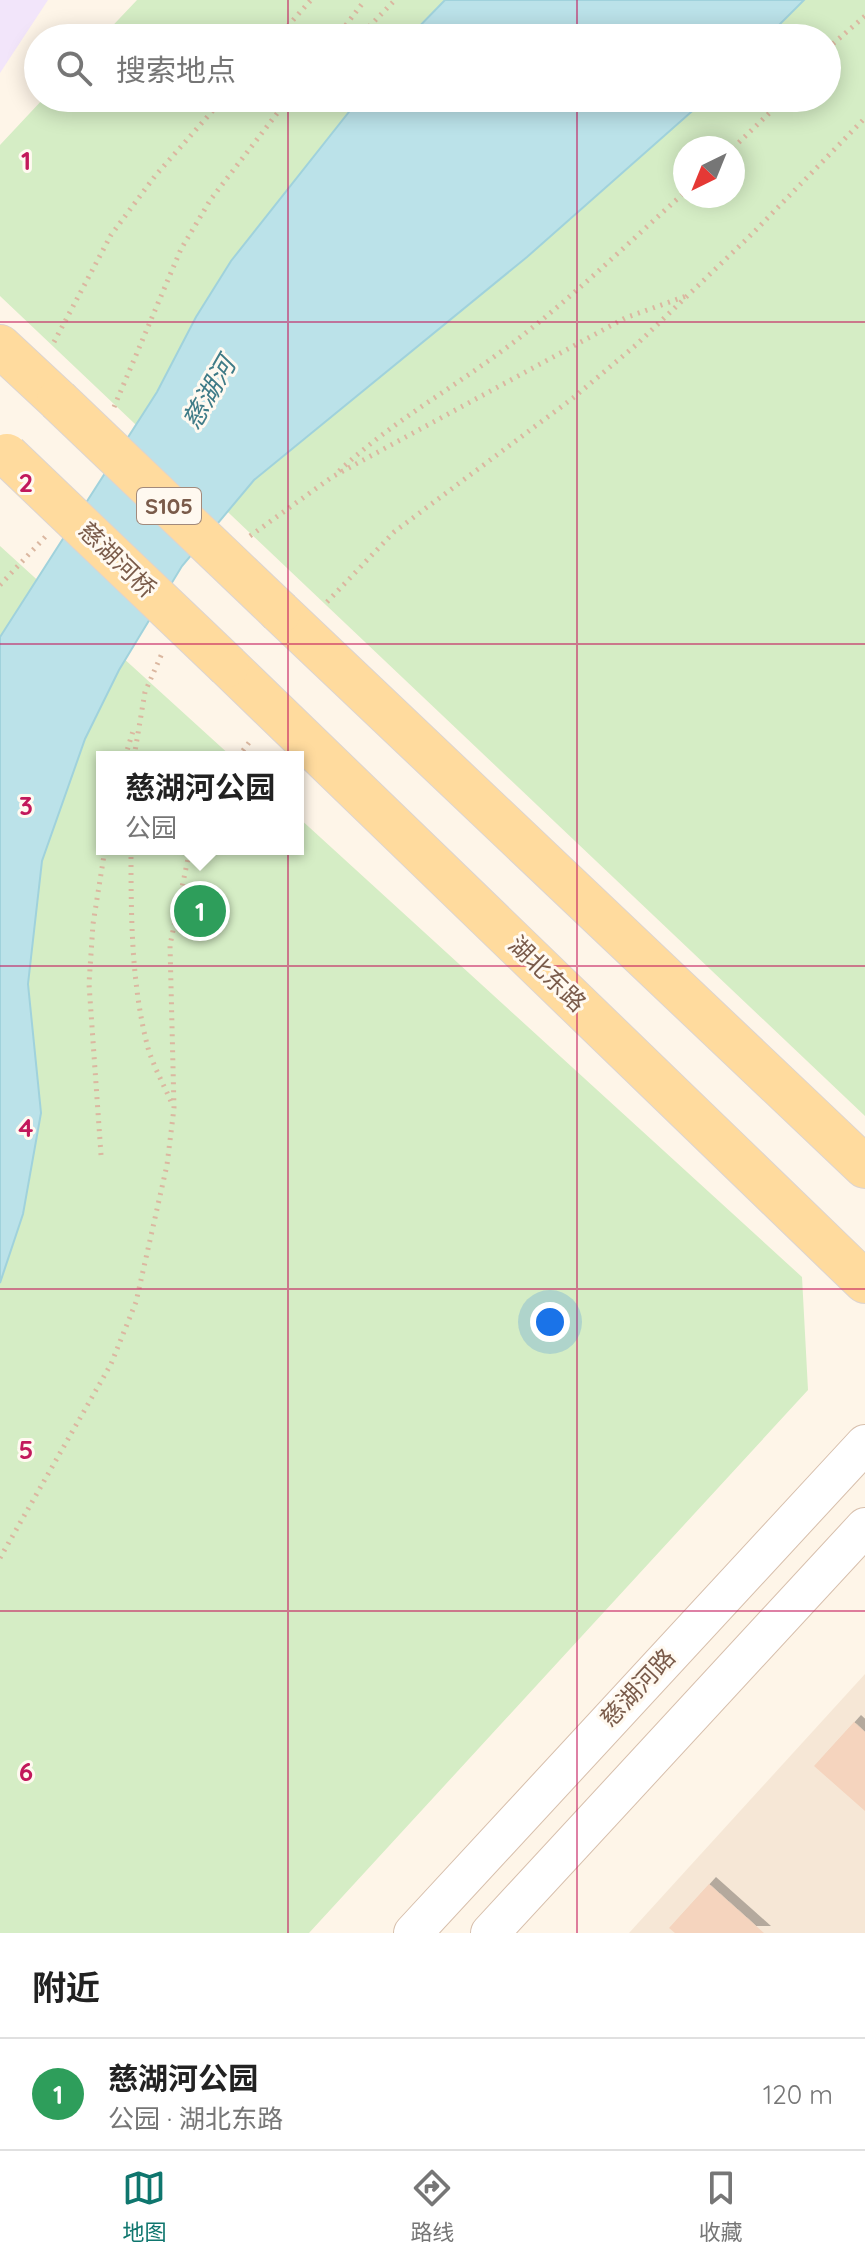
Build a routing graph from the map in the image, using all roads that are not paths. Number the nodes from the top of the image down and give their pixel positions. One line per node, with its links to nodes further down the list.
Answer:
1 (0, 346): 4 (main road, S105, bridge)
2 (3, 452): 3 (main road, 慈湖河桥, bridge)
3 (228, 666): 5 (main road, 湖北东路)
4 (865, 1167)
5 (865, 1282)
6 (865, 1444): 8 (main road, 慈湖河路)
7 (865, 1527): 9 (main road)
8 (413, 1933)
9 (490, 1933)

